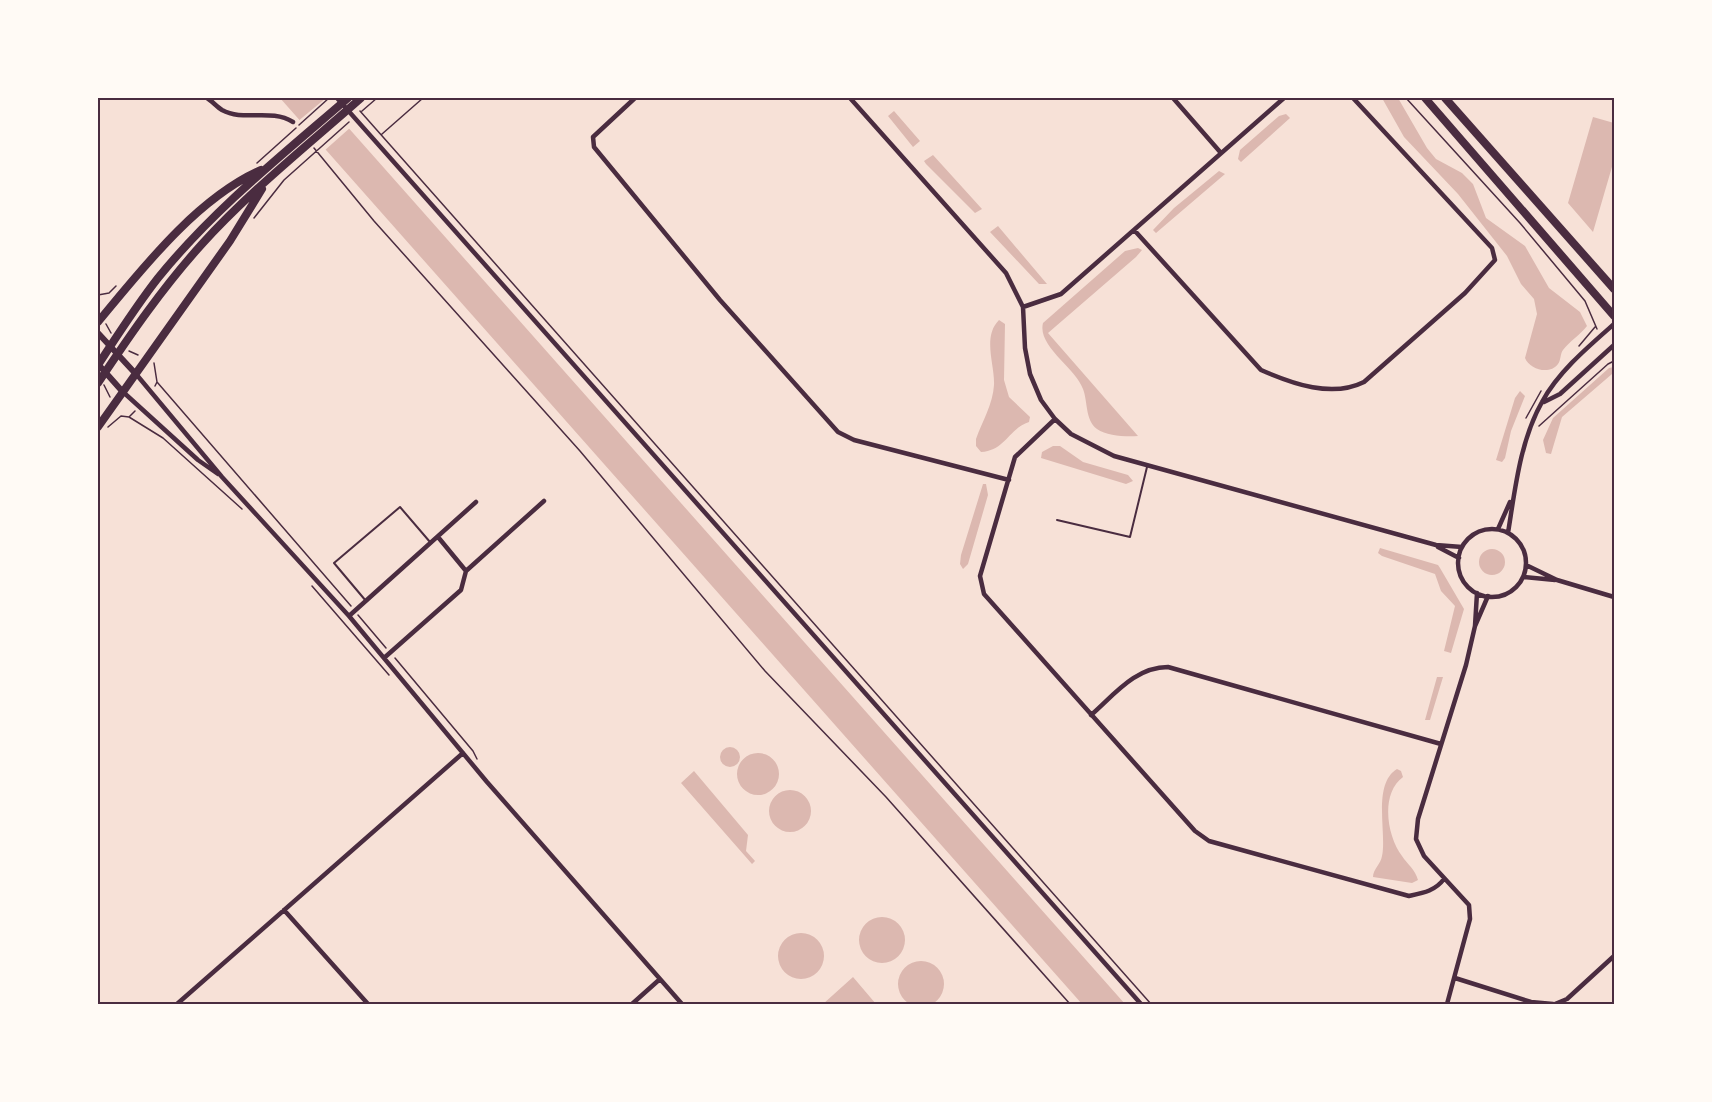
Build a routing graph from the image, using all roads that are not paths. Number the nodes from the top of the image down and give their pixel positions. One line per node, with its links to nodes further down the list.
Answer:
1 (207, 98): 12 (street)
2 (337, 98): 68 (street)
3 (348, 98): 14 (main road)
4 (361, 98): 15 (main road)
5 (635, 98): 33 (street)
6 (850, 98): 18 (street)
7 (1173, 98): 13 (street)
8 (1284, 98): 13 (street)
9 (1353, 98): 16 (street)
10 (1425, 98): 19 (main road)
11 (1445, 98): 17 (main road)
12 (292, 122)
13 (1221, 153): 16 (street)
14 (271, 165): 20 (main road); 24 (main road)
15 (267, 181): 25 (main road); 26 (main road)
16 (1135, 231): 18 (street)
17 (1614, 289)
18 (1023, 307): 29 (street)
19 (1614, 316)
20 (98, 322)
21 (1614, 324): 28 (street)
22 (98, 333): 25 (street)
23 (1614, 345): 28 (street)
24 (98, 364): 27 (street)
25 (134, 372): 27 (main road); 32 (street)
26 (98, 383)
27 (122, 391): 30 (main road); 32 (street)
28 (1541, 403): 34 (street)
29 (1055, 419): 31 (street); 33 (street)
30 (102, 428)
31 (1147, 465): 37 (lane); 42 (street)
32 (222, 477): 53 (street)
33 (1009, 480): 56 (street)
34 (1511, 498): 38 (street); 39 (street)
35 (544, 501): 46 (street)
36 (476, 502): 40 (street)
37 (1057, 520)
38 (1498, 529): 39 (street); 43 (street)
39 (1508, 533): 45 (street)
40 (438, 537): 41 (street); 46 (street)
41 (431, 543): 52 (street); 52 (lane)
42 (1436, 545): 43 (street); 44 (street)
43 (1462, 547): 44 (street)
44 (1459, 558): 49 (street)
45 (1526, 565): 47 (street); 48 (street)
46 (466, 571): 55 (street)
47 (1523, 577): 48 (street); 50 (street)
48 (1557, 580): 51 (street)
49 (1477, 593): 50 (street); 54 (street)
50 (1488, 596): 54 (street)
51 (1614, 597)
52 (366, 601): 53 (street)
53 (349, 616): 55 (street)
54 (1475, 626): 57 (street)
55 (384, 658): 58 (street)
56 (1091, 715): 57 (street); 59 (street)
57 (1442, 744): 59 (street)
58 (463, 753): 60 (street); 63 (street)
59 (1444, 879): 62 (street)
60 (284, 910): 64 (street); 65 (street)
61 (1614, 956): 70 (street)
62 (1455, 978): 69 (street); 70 (street)
63 (660, 979): 66 (street); 67 (street)
64 (177, 1005)
65 (368, 1005)
66 (633, 1005)
67 (682, 1005)
68 (1141, 1005)
69 (1448, 1005)
70 (1554, 1005)

